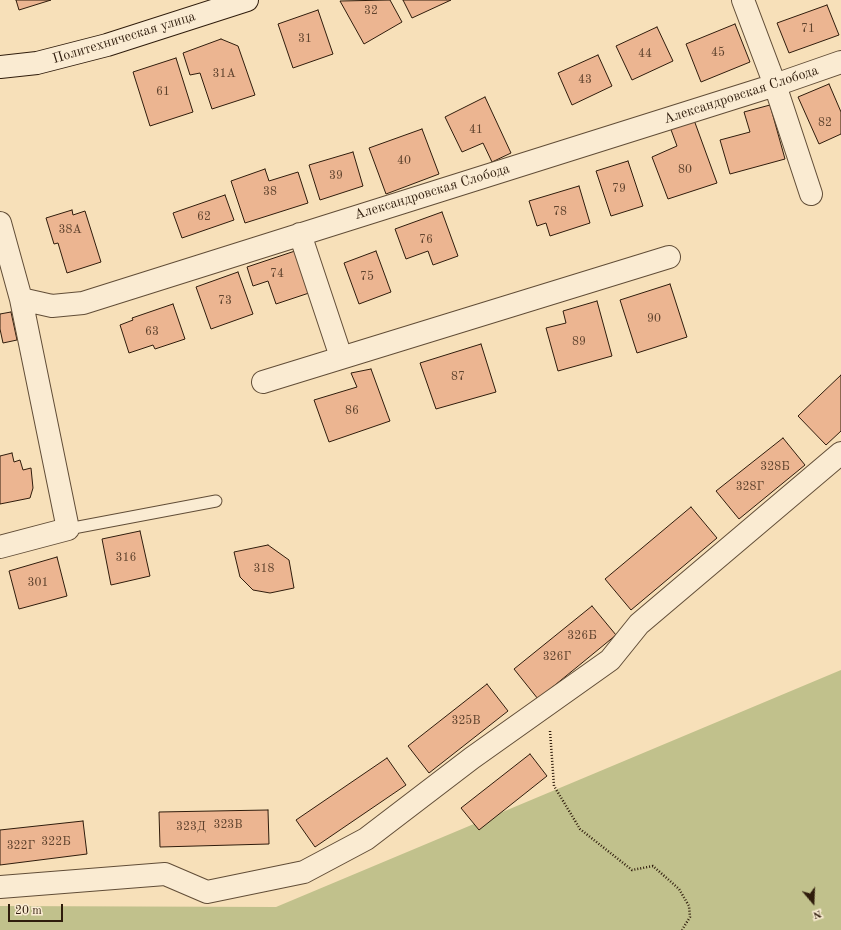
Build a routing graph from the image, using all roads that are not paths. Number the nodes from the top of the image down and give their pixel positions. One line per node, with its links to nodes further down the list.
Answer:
1 (247, 0): 4 (street, Политехническая улица)
2 (744, 0): 5 (street)
3 (841, 62): 5 (street, Александровская Слобода)
4 (0, 67)
5 (775, 85): 6 (street); 8 (street, Александровская Слобода)
6 (812, 194)
7 (0, 223): 10 (street)
8 (300, 234): 10 (street, Александровская Слобода); 11 (street)
9 (669, 257): 11 (street)
10 (21, 299): 15 (street)
11 (341, 357): 12 (street)
12 (263, 382)
13 (841, 454): 17 (street)
14 (216, 501): 15 (lane)
15 (68, 529): 16 (street)
16 (0, 546)
17 (0, 887)

